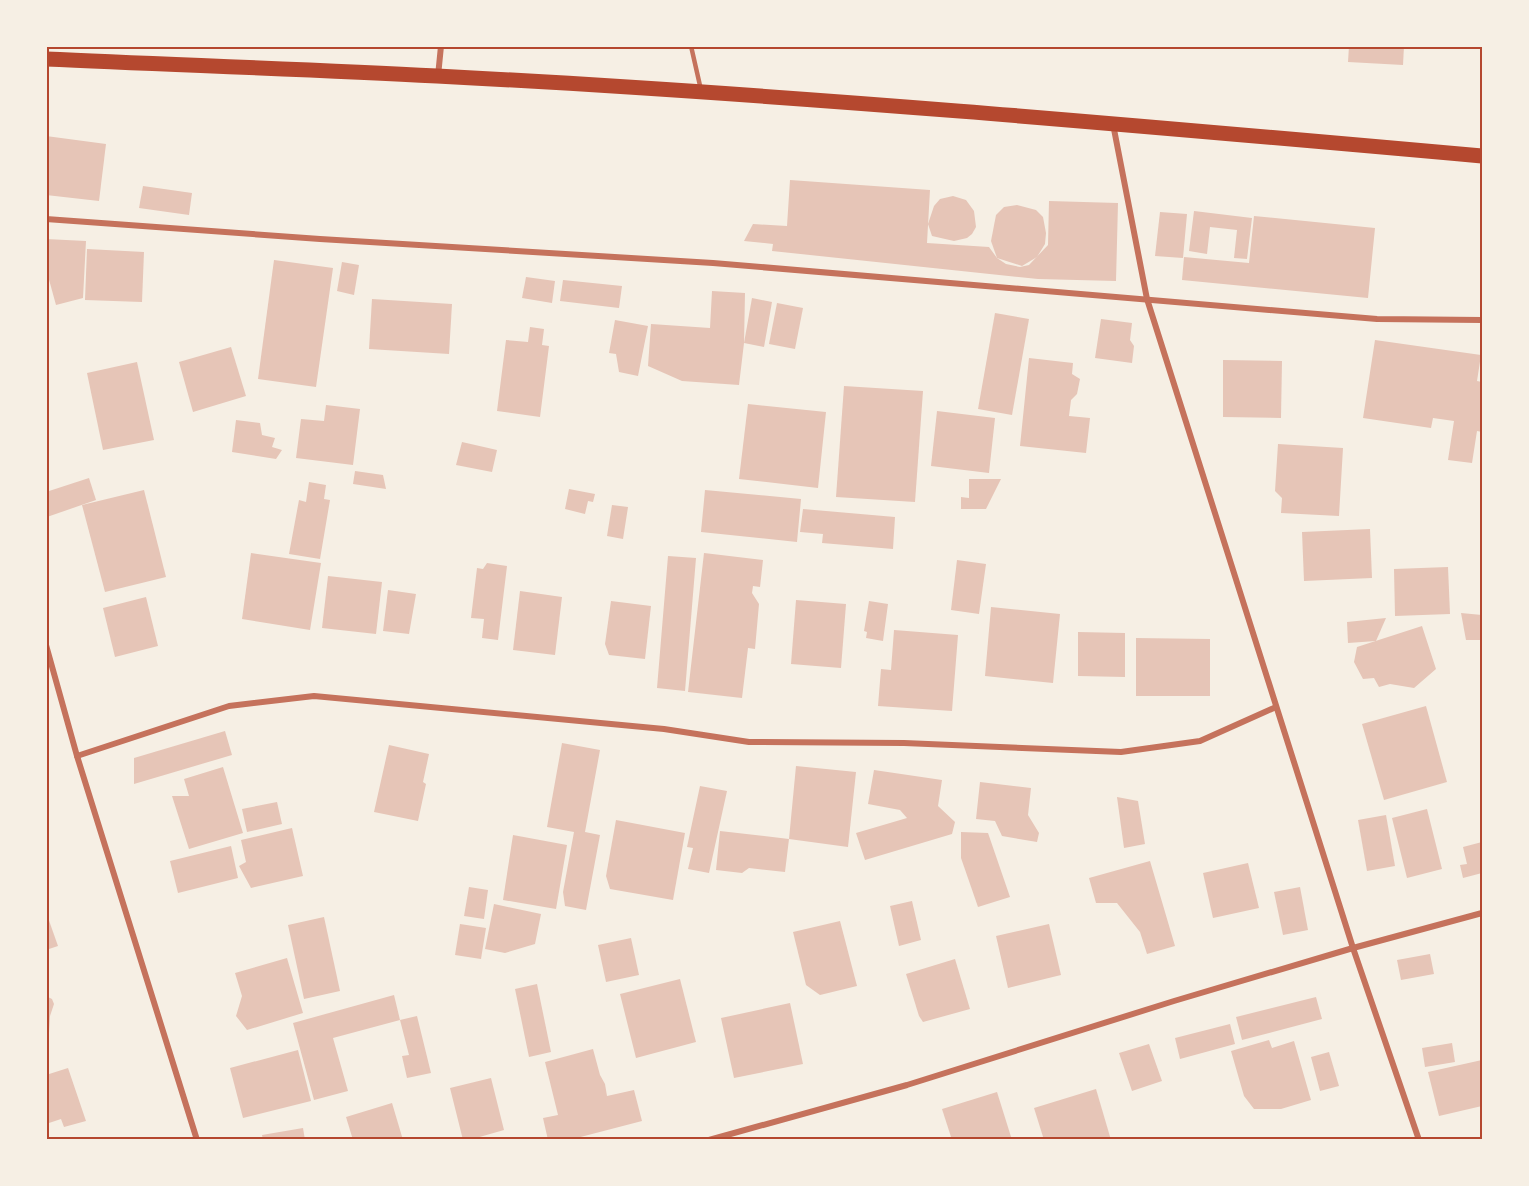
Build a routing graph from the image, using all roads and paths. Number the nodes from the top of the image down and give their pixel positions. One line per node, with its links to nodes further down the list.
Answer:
1 (441, 46): 4 (street)
2 (691, 46): 5 (lane)
3 (46, 59): 4 (main road)
4 (438, 76): 5 (main road)
5 (701, 93): 6 (main road)
6 (1113, 123): 7 (main road); 9 (street)
7 (1482, 156)
8 (46, 219): 9 (street)
9 (1147, 299): 10 (street); 12 (street)
10 (1482, 320)
11 (46, 645): 13 (street)
12 (1276, 707): 13 (street); 15 (street)
13 (77, 756): 16 (street)
14 (1482, 913): 15 (street)
15 (1353, 948): 17 (street); 18 (street)
16 (197, 1140)
17 (709, 1140)
18 (1419, 1140)

